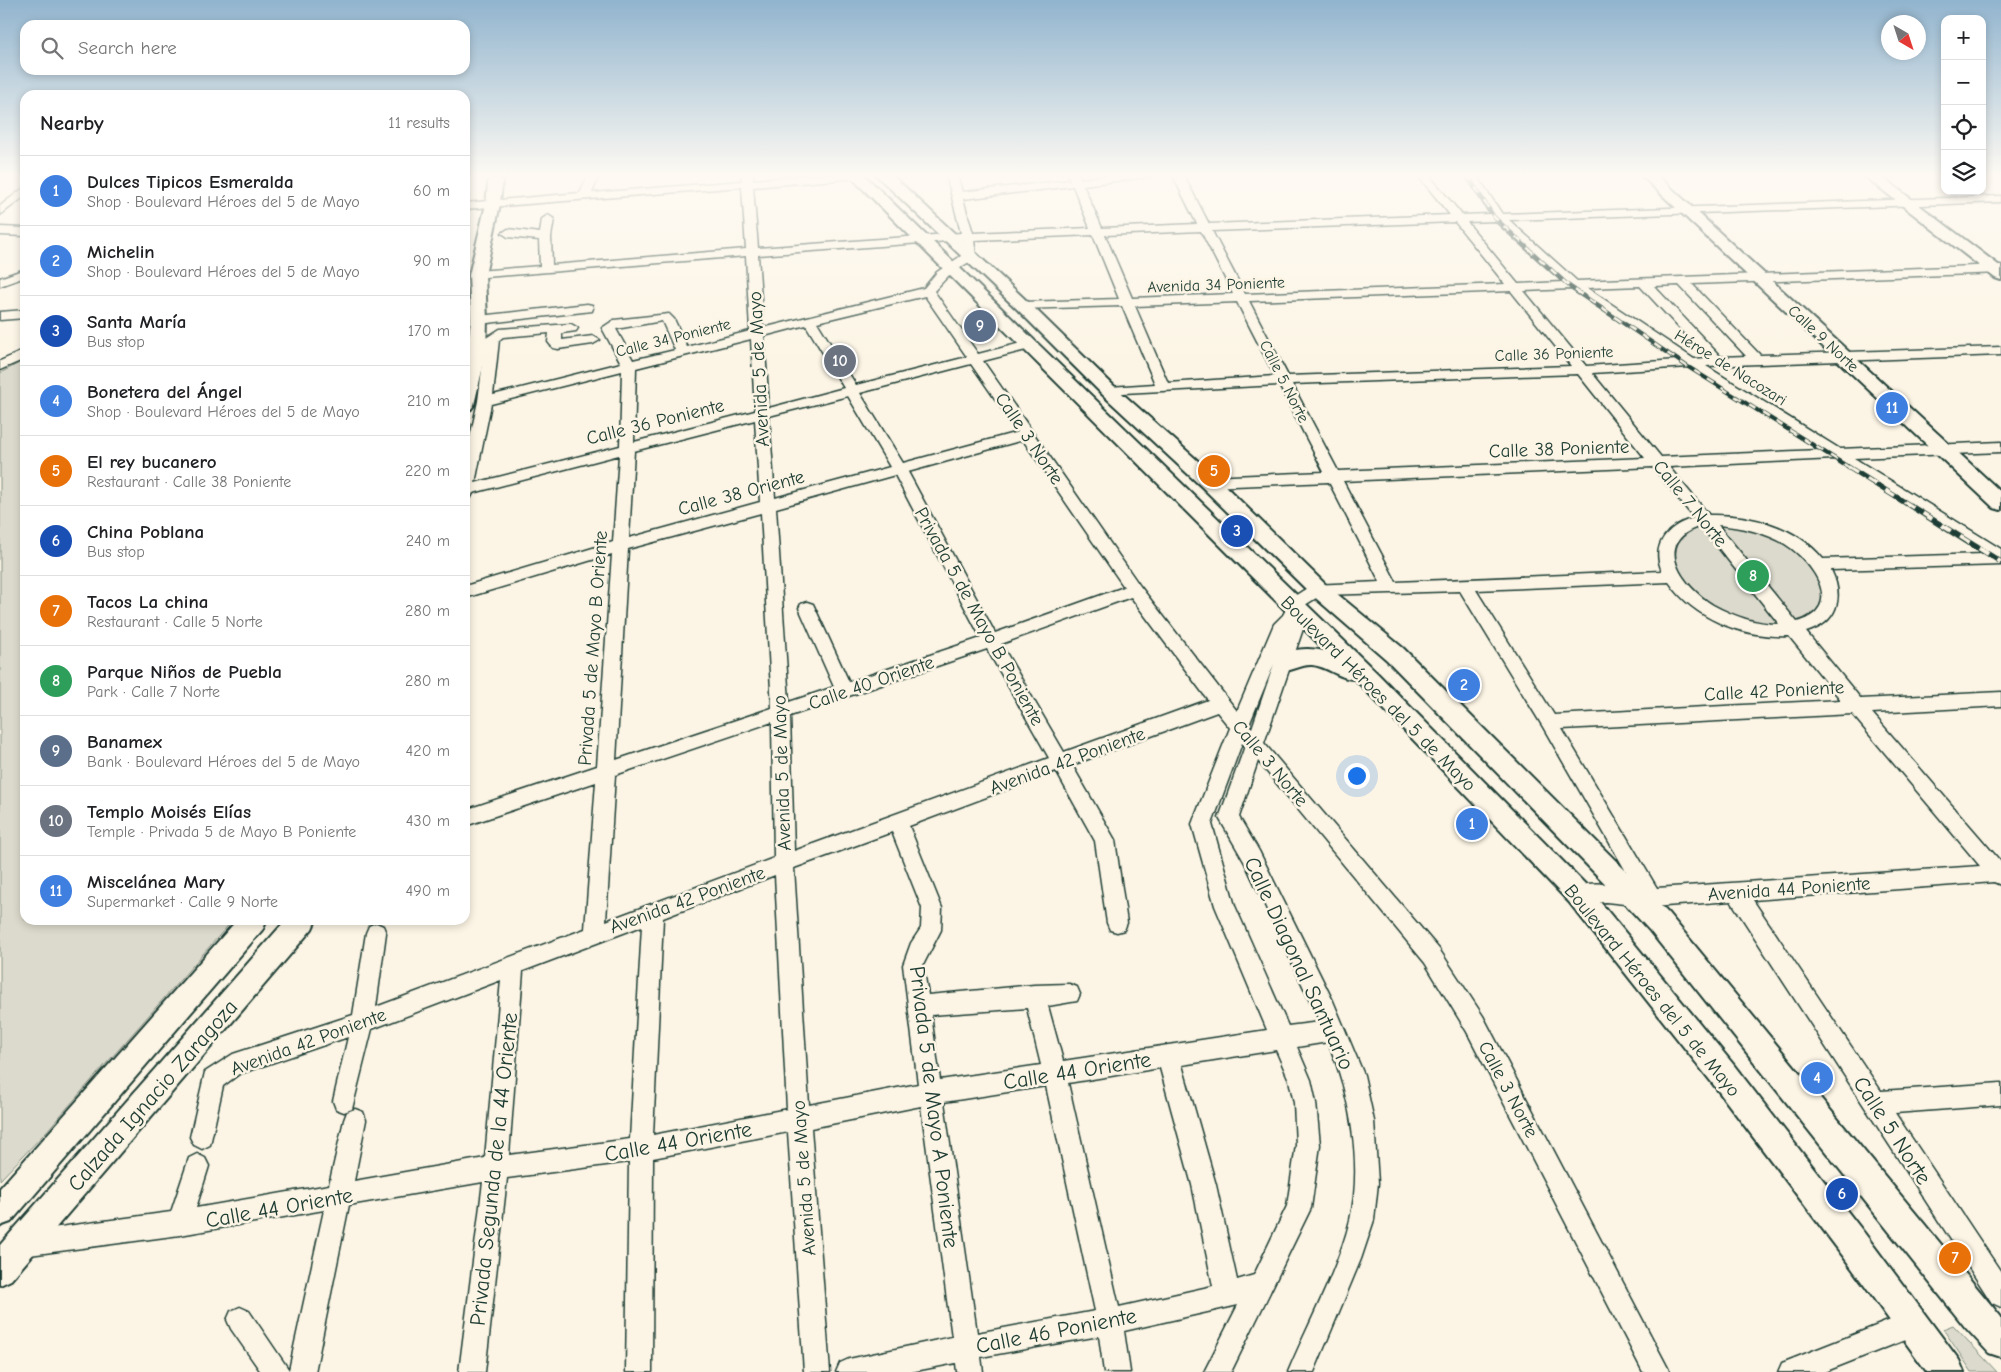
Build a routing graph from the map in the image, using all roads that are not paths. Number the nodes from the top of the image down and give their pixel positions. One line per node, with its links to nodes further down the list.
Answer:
1 (485, 238): 19 (main road)
2 (545, 238): 16 (street)
3 (751, 238): 13 (street, Avenida 5 de Mayo)
4 (920, 238): 13 (street); 15 (main road, Boulevard Héroes del 5 de Mayo)
5 (952, 238): 14 (main road, Boulevard Héroes del 5 de Mayo)
6 (968, 238): 14 (street)
7 (1101, 238): 28 (street)
8 (1209, 238): 27 (street, Calle 5 Norte)
9 (1474, 238): 25 (street, Calle 7 Norte)
10 (1521, 238): 24 (street, Héroe de Nacozari)
11 (1716, 238): 20 (main road, Calle 9 Norte)
12 (1953, 238): 17 (main road)
13 (752, 251): 16 (street); 37 (street, Avenida 5 de Mayo)
14 (970, 256): 15 (street); 29 (main road, Boulevard Héroes del 5 de Mayo)
15 (949, 266): 26 (street); 39 (main road, Boulevard Héroes del 5 de Mayo)
16 (546, 268): 19 (street)
17 (1998, 271): 20 (street)
18 (20, 275): 22 (street)
19 (477, 275): 33 (main road)
20 (1759, 278): 21 (street); 44 (main road, Calle 9 Norte)
21 (1682, 281): 23 (street); 46 (street)
22 (0, 282)
23 (1644, 283): 24 (street); 47 (street)
24 (1575, 286): 25 (street, Avenida 34 Poniente); 48 (street, Héroe de Nacozari)
25 (1516, 289): 27 (street, Avenida 34 Poniente); 52 (street, Calle 7 Norte)
26 (928, 291): 34 (street, Calle 34 Poniente); 45 (street, Calle 3 Norte)
27 (1242, 299): 28 (street, Avenida 34 Poniente); 53 (street, Calle 5 Norte)
28 (1126, 304): 29 (street, Avenida 34 Poniente); 54 (street)
29 (1024, 306): 56 (main road, Boulevard Héroes del 5 de Mayo)
30 (586, 308): 33 (street)
31 (20, 314): 32 (street)
32 (0, 316)
33 (479, 320): 40 (main road)
34 (810, 321): 37 (street, Calle 34 Poniente); 55 (street, Privada 5 de Mayo B Poniente)
35 (571, 328): 36 (street)
36 (556, 329): 38 (street); 40 (street)
37 (755, 334): 42 (street, Calle 34 Poniente); 59 (street, Avenida 5 de Mayo)
38 (593, 340)
39 (1029, 345): 45 (street, Calle 36 Poniente); 84 (main road, Boulevard Héroes del 5 de Mayo)
40 (484, 351): 51 (main road)
41 (2001, 351): 44 (street, Calle 36 Poniente)
42 (683, 353): 50 (street, Calle 34 Poniente); 50 (street)
43 (20, 356): 49 (street)
44 (1844, 357): 46 (street, Calle 36 Poniente); 63 (main road, Calle 9 Norte)
45 (976, 359): 55 (street, Calle 36 Poniente); 60 (street, Calle 3 Norte)
46 (1757, 359): 47 (street, Calle 36 Poniente)
47 (1718, 362): 48 (street, Calle 36 Poniente)
48 (1693, 364): 52 (street, Calle 36 Poniente); 64 (street, Héroe de Nacozari)
49 (0, 366)
50 (628, 366): 58 (street, Calle 34 Poniente); 62 (street, Privada 5 de Mayo B Oriente)
51 (481, 369): 57 (main road); 58 (street)
52 (1582, 370): 53 (street, Calle 36 Poniente); 65 (street, Calle 7 Norte)
53 (1285, 380): 54 (street, Calle 36 Poniente); 68 (street, Calle 5 Norte)
54 (1163, 387): 56 (street, Calle 36 Poniente)
55 (851, 390): 59 (street, Calle 36 Poniente); 66 (street, Privada 5 de Mayo B Poniente)
56 (1109, 391): 69 (main road, Boulevard Héroes del 5 de Mayo)
57 (470, 394)
58 (485, 402): 67 (street)
59 (762, 414): 62 (street, Calle 36 Poniente); 72 (street, Avenida 5 de Mayo)
60 (1028, 434): 66 (street, Calle 38 Oriente); 81 (street, Calle 3 Norte)
61 (2001, 447): 63 (street, Calle 38 Poniente)
62 (627, 450): 70 (street, Calle 36 Poniente); 74 (street, Privada 5 de Mayo B Oriente)
63 (1945, 450): 64 (street, Calle 38 Poniente); 71 (main road, Calle 9 Norte)
64 (1838, 456): 65 (street, Calle 38 Poniente); 75 (street, Héroe de Nacozari)
65 (1659, 464): 68 (street, Calle 38 Poniente); 73 (street, Calle 7 Norte)
66 (899, 469): 72 (street, Calle 38 Oriente); 86 (street, Privada 5 de Mayo B Poniente)
67 (470, 474)
68 (1333, 476): 69 (street, Calle 38 Poniente); 79 (street, Calle 5 Norte)
69 (1209, 482): 80 (main road, Boulevard Héroes del 5 de Mayo)
70 (470, 492)
71 (2001, 502)
72 (766, 505): 74 (street, Calle 38 Oriente); 93 (street, Avenida 5 de Mayo)
73 (1704, 520): 76 (street); 77 (street); 85 (street, Calle 7 Norte)
74 (620, 546): 82 (street, Calle 38 Oriente); 97 (street, Privada 5 de Mayo B Oriente)
75 (2001, 558): 76 (street)
76 (1818, 565): 85 (street)
77 (1672, 576): 78 (street); 85 (street)
78 (1464, 584): 79 (street); 94 (street)
79 (1392, 588): 80 (street)
80 (1318, 589): 84 (street); 104 (main road, Boulevard Héroes del 5 de Mayo)
81 (1134, 590): 86 (street, Calle 40 Oriente); 91 (street, Calle 3 Norte)
82 (470, 591)
83 (807, 608): 89 (street)
84 (1292, 613): 87 (street, Calle Diagonal Santuario); 88 (main road, Boulevard Héroes del 5 de Mayo); 95 (street, Calle Diagonal Santuario)
85 (1795, 629): 92 (street, Calle 7 Norte)
86 (992, 641): 89 (street, Calle 40 Oriente); 96 (street, Privada 5 de Mayo B Poniente)
87 (1285, 664): 88 (main road); 95 (street, Calle Diagonal Santuario)
88 (1370, 680): 103 (main road, Boulevard Héroes del 5 de Mayo)
89 (845, 691): 93 (street, Calle 40 Oriente)
90 (2001, 699): 92 (street, Calle 42 Poniente)
91 (1220, 703): 95 (street, Calle 3 Norte); 96 (street, Avenida 42 Poniente)
92 (1857, 706): 94 (street, Calle 42 Poniente); 101 (street, Calle 7 Norte)
93 (781, 713): 97 (street, Calle 40 Oriente); 100 (street, Avenida 5 de Mayo)
94 (1549, 722): 104 (street)
95 (1247, 734): 116 (street, Calle Diagonal Santuario); 117 (street, Calle Diagonal Santuario); 151 (street, Calle 3 Norte)
96 (1062, 762): 99 (street, Avenida 42 Poniente); 106 (street, Privada 5 de Mayo B Poniente)
97 (604, 772): 98 (street, Calle 40 Oriente); 110 (street, Privada 5 de Mayo B Oriente)
98 (470, 816)
99 (898, 822): 100 (street, Avenida 42 Poniente); 114 (street, Privada 5 de Mayo A Poniente)
100 (784, 863): 105 (street, Avenida 42 Poniente); 123 (street, Avenida 5 de Mayo)
101 (2000, 874): 102 (street, Avenida 44 Poniente)
102 (1736, 891): 104 (street, Avenida 44 Poniente); 122 (street, Calle 5 Norte)
103 (1578, 894): 104 (street, Avenida 44 Poniente); 138 (main road, Boulevard Héroes del 5 de Mayo)
104 (1644, 898): 139 (main road, Boulevard Héroes del 5 de Mayo)
105 (653, 912): 110 (street, Avenida 42 Poniente); 125 (street)
106 (1117, 923)
107 (250, 925): 129 (main road, Calzada Ignacio Zaragoza)
108 (299, 925): 131 (main road, Calzada Ignacio Zaragoza)
109 (376, 933): 115 (street)
110 (595, 933): 111 (street, Avenida 42 Poniente)
111 (513, 966): 115 (street, Avenida 42 Poniente); 127 (street, Privada Segunda de la 44 Oriente)
112 (1069, 994): 113 (street)
113 (1034, 995): 114 (street); 119 (street)
114 (920, 1006): 120 (street, Privada 5 de Mayo A Poniente)
115 (363, 1022): 124 (street, Avenida 42 Poniente); 128 (street)
116 (1334, 1030): 117 (street, Calle 44 Oriente); 150 (street, Calle Diagonal Santuario)
117 (1281, 1038): 118 (street, Calle 44 Oriente); 133 (street, Calle Diagonal Santuario)
118 (1168, 1056): 119 (street, Calle 44 Oriente); 135 (street)
119 (1055, 1074): 120 (street, Calle 44 Oriente); 137 (street)
120 (932, 1093): 123 (street, Calle 44 Oriente); 140 (street, Privada 5 de Mayo A Poniente)
121 (2001, 1094): 122 (street)
122 (1876, 1103): 134 (street, Calle 5 Norte)
123 (799, 1120): 125 (street, Calle 44 Oriente); 145 (street, Avenida 5 de Mayo)
124 (202, 1137)
125 (640, 1149): 127 (street, Calle 44 Oriente); 144 (street)
126 (197, 1166): 130 (street)
127 (496, 1168): 128 (street, Calle 44 Oriente); 143 (street, Privada Segunda de la 44 Oriente)
128 (339, 1197): 130 (street, Calle 44 Oriente); 142 (street)
129 (0, 1211)
130 (180, 1223): 131 (street, Calle 44 Oriente)
131 (22, 1244): 132 (main road, Calzada Ignacio Zaragoza)
132 (0, 1269)
133 (1262, 1285): 135 (street, Calle 46 Poniente); 149 (street, Calle Diagonal Santuario)
134 (2001, 1294)
135 (1228, 1296): 137 (street, Calle 46 Poniente)
136 (240, 1320): 141 (street)
137 (1110, 1321): 140 (street, Calle 46 Poniente); 148 (street)
138 (1917, 1333): 152 (street); 153 (main road); 154 (main road, Boulevard Héroes del 5 de Mayo)
139 (2001, 1341)
140 (967, 1347): 146 (street, Calle 46 Poniente); 147 (street, Privada 5 de Mayo A Poniente)
141 (277, 1372)
142 (302, 1372)
143 (472, 1372)
144 (639, 1372)
145 (818, 1372)
146 (849, 1372)
147 (970, 1372)
148 (1117, 1372)
149 (1217, 1372)
150 (1301, 1372)
151 (1657, 1372)
152 (1791, 1372)
153 (1934, 1372)
154 (1947, 1372)

